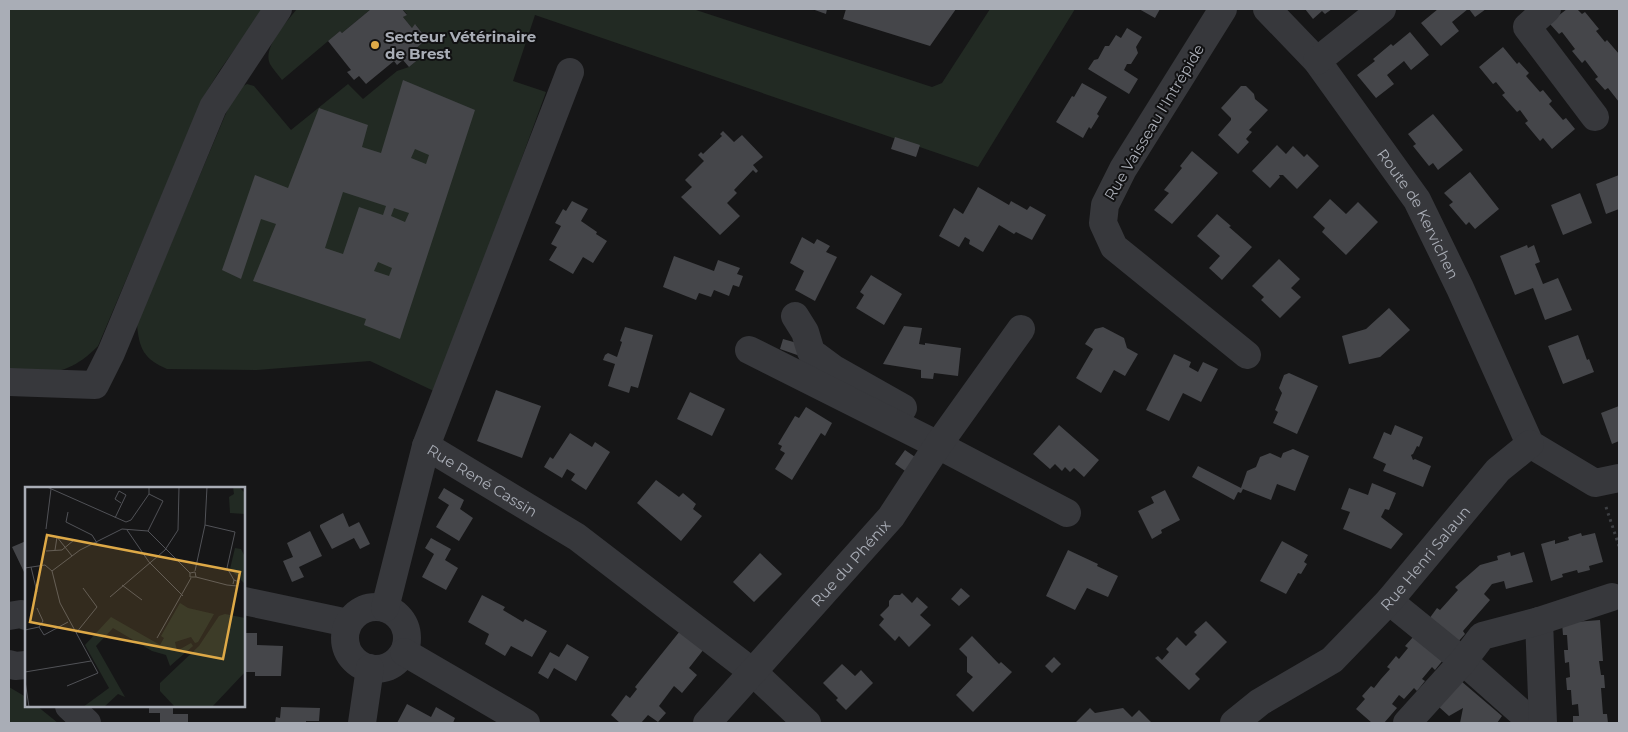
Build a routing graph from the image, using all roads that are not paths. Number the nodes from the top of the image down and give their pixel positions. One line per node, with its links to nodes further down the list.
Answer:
1 (278, 9): 13 (street)
2 (1223, 9): 12 (street, Rue Vaisseau l'Intrépide)
3 (1267, 9): 6 (street, Route de Kervichen)
4 (1382, 9): 6 (street)
5 (1547, 9): 8 (street)
6 (1317, 61): 14 (street, Route de Kervichen)
7 (570, 72): 16 (street, Rue René Cassin)
8 (1595, 117)
9 (795, 316): 15 (street)
10 (1021, 329): 15 (street, Rue du Phénix)
11 (749, 350): 15 (street)
12 (1247, 355)
13 (9, 382)
14 (1530, 444): 17 (street); 21 (street, Rue Henri Salaun)
15 (938, 445): 18 (street); 32 (street, Rue du Phénix)
16 (426, 446): 22 (street); 32 (street, Rue René Cassin)
17 (1610, 480)
18 (1067, 513)
19 (1612, 597): 25 (street)
20 (245, 601): 26 (street)
21 (1389, 601): 28 (street); 39 (street, Rue Henri Salaun)
22 (385, 608): 26 (street); 27 (street)
23 (9, 616): 24 (street)
24 (25, 616)
25 (1539, 621): 28 (street); 42 (street)
26 (348, 624): 31 (street)
27 (404, 652): 31 (street); 36 (street)
28 (1463, 661): 40 (street); 41 (street)
29 (9, 664): 30 (street)
30 (25, 665)
31 (370, 668): 35 (street)
32 (754, 673): 37 (street, Rue du Phénix); 38 (street, Rue René Cassin)
33 (70, 707): 34 (street)
34 (87, 723)
35 (362, 723)
36 (526, 723)
37 (707, 723)
38 (806, 723)
39 (1234, 723)
40 (1407, 723)
41 (1532, 723)
42 (1543, 723)

